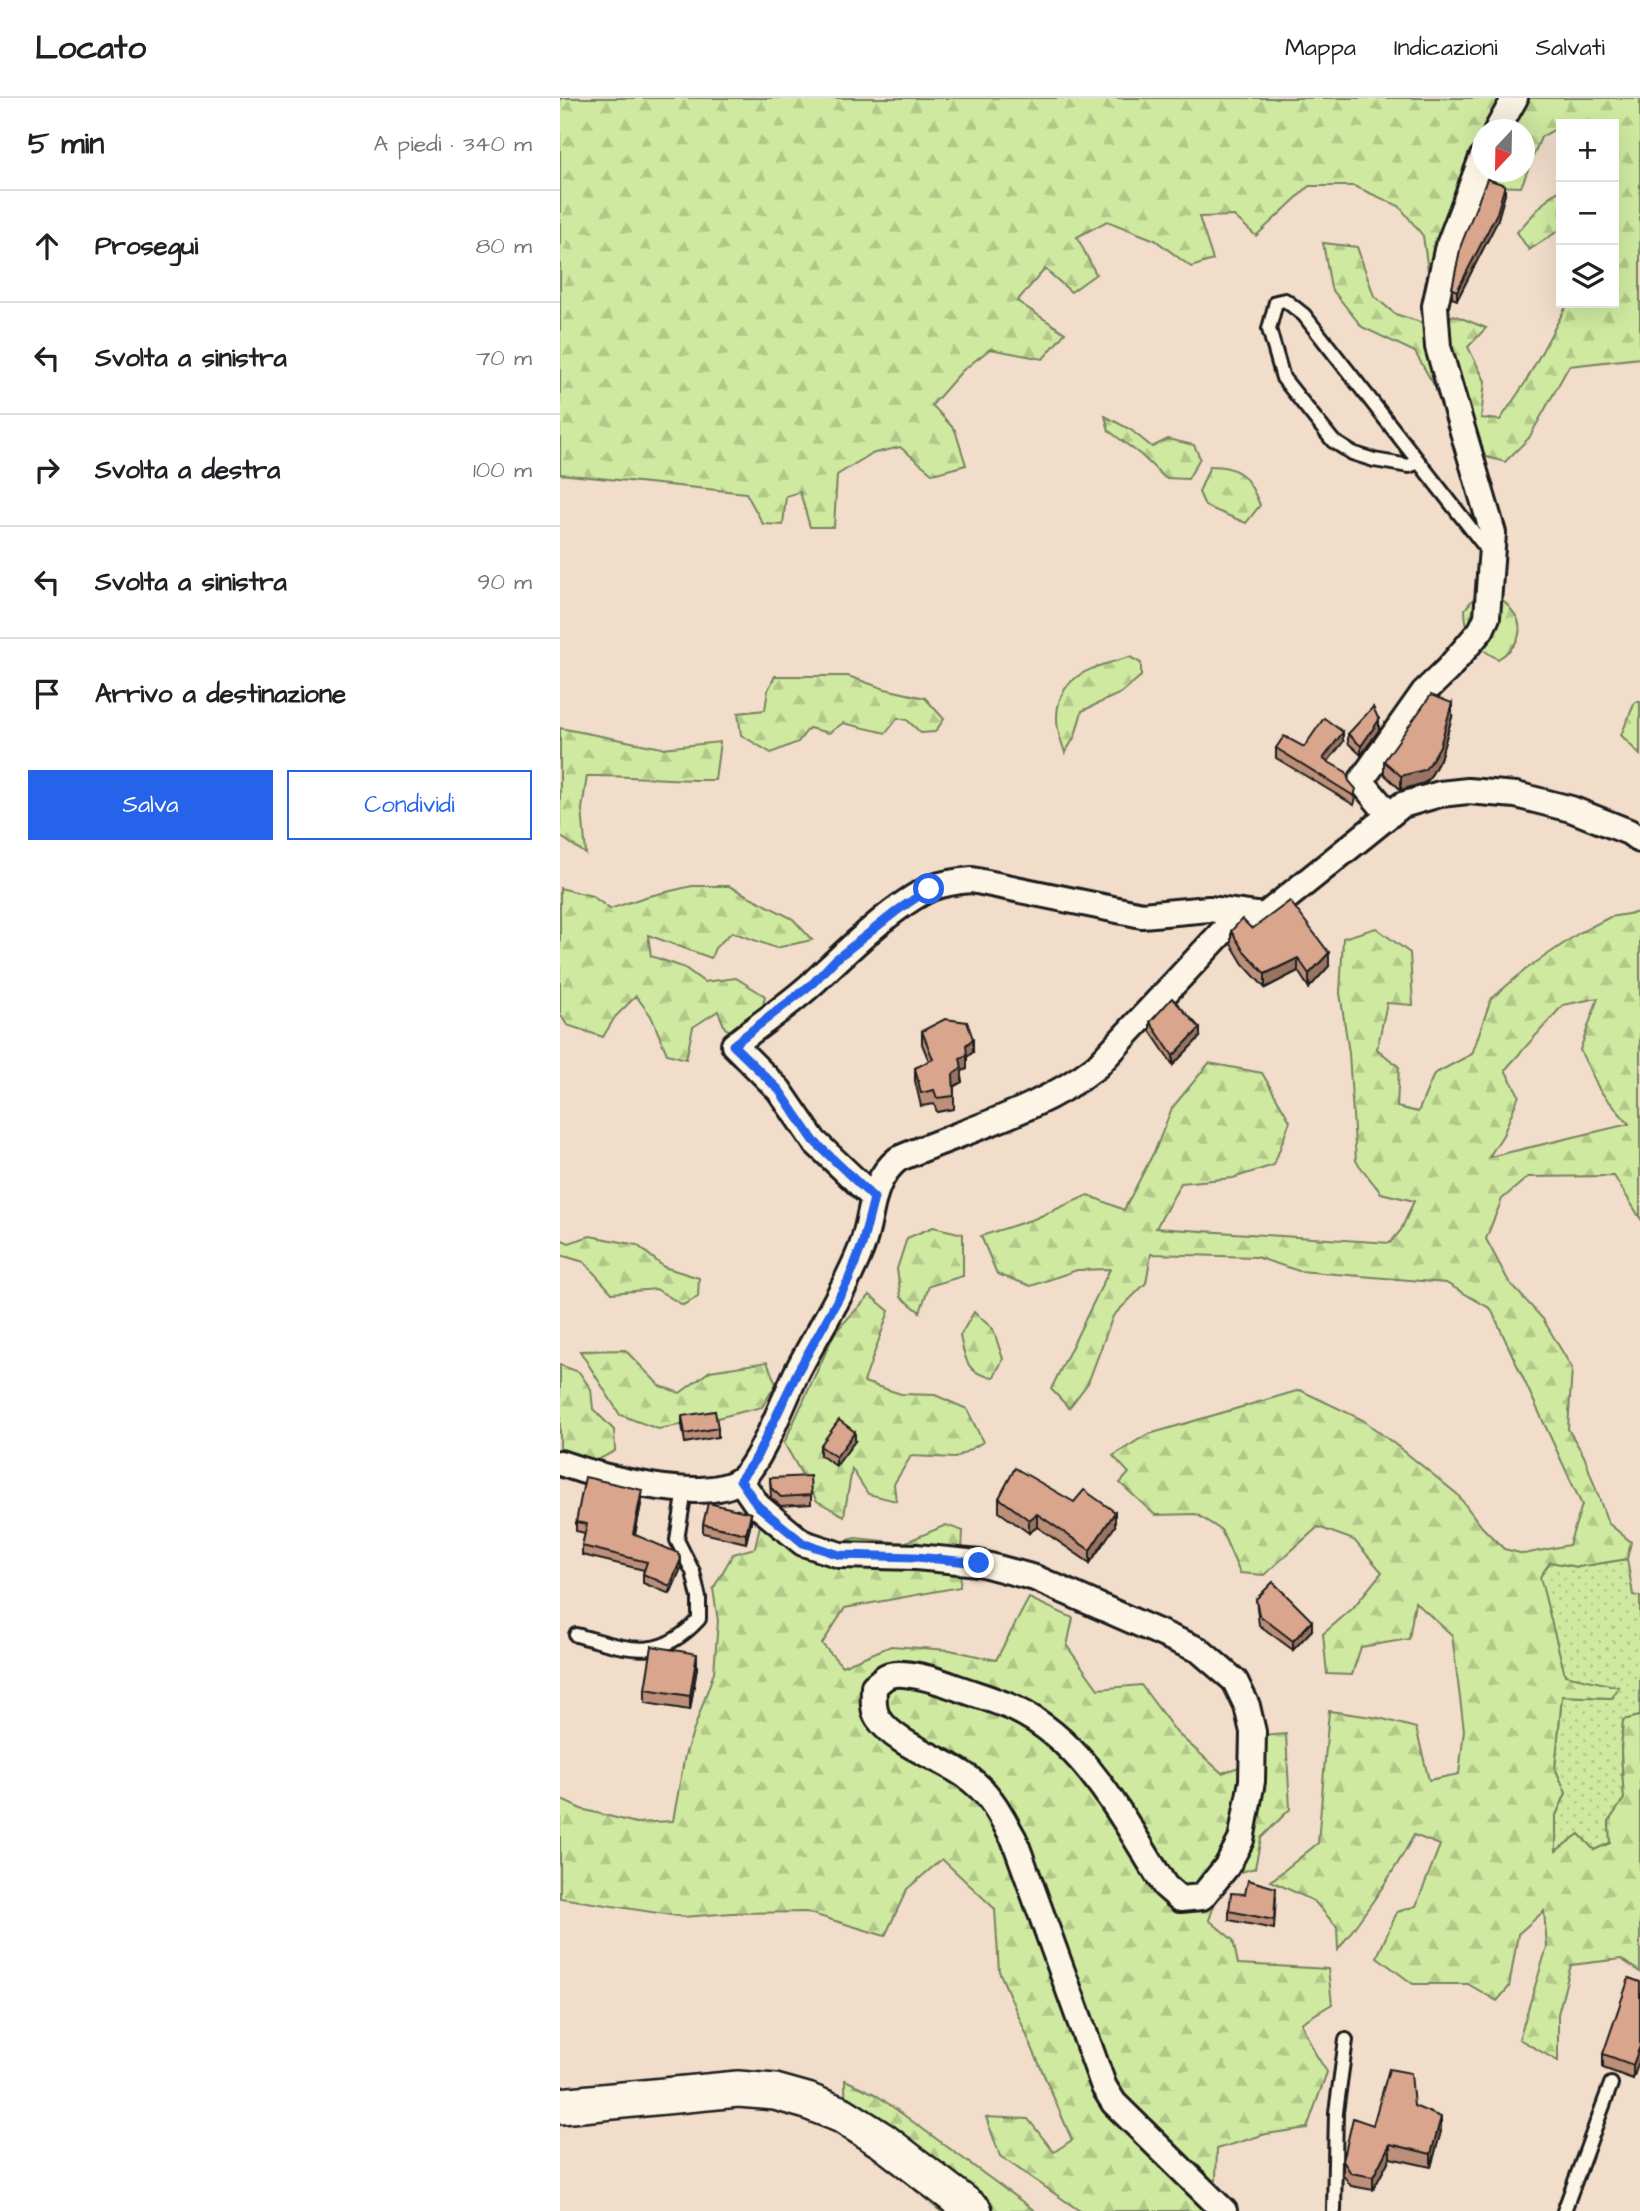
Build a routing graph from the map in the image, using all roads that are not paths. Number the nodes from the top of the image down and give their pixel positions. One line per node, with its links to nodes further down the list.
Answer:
1 (1515, 98): 2 (street)
2 (1503, 119)
3 (1473, 182): 5 (street)
4 (1419, 462): 4 (lane); 5 (lane)
5 (1492, 555): 6 (street)
6 (1388, 816): 7 (street); 8 (street)
7 (1640, 840)
8 (1240, 913): 9 (street); 9 (street)
9 (874, 1198): 11 (street)
10 (560, 1463): 12 (street)
11 (740, 1480): 12 (street); 18 (street)
12 (685, 1490): 13 (lane)
13 (576, 1635)
14 (1346, 2040): 19 (lane)
15 (1611, 2084): 20 (lane)
16 (560, 2106): 17 (main road)
17 (974, 2211)
18 (1224, 2211)
19 (1335, 2211)
20 (1564, 2211)

